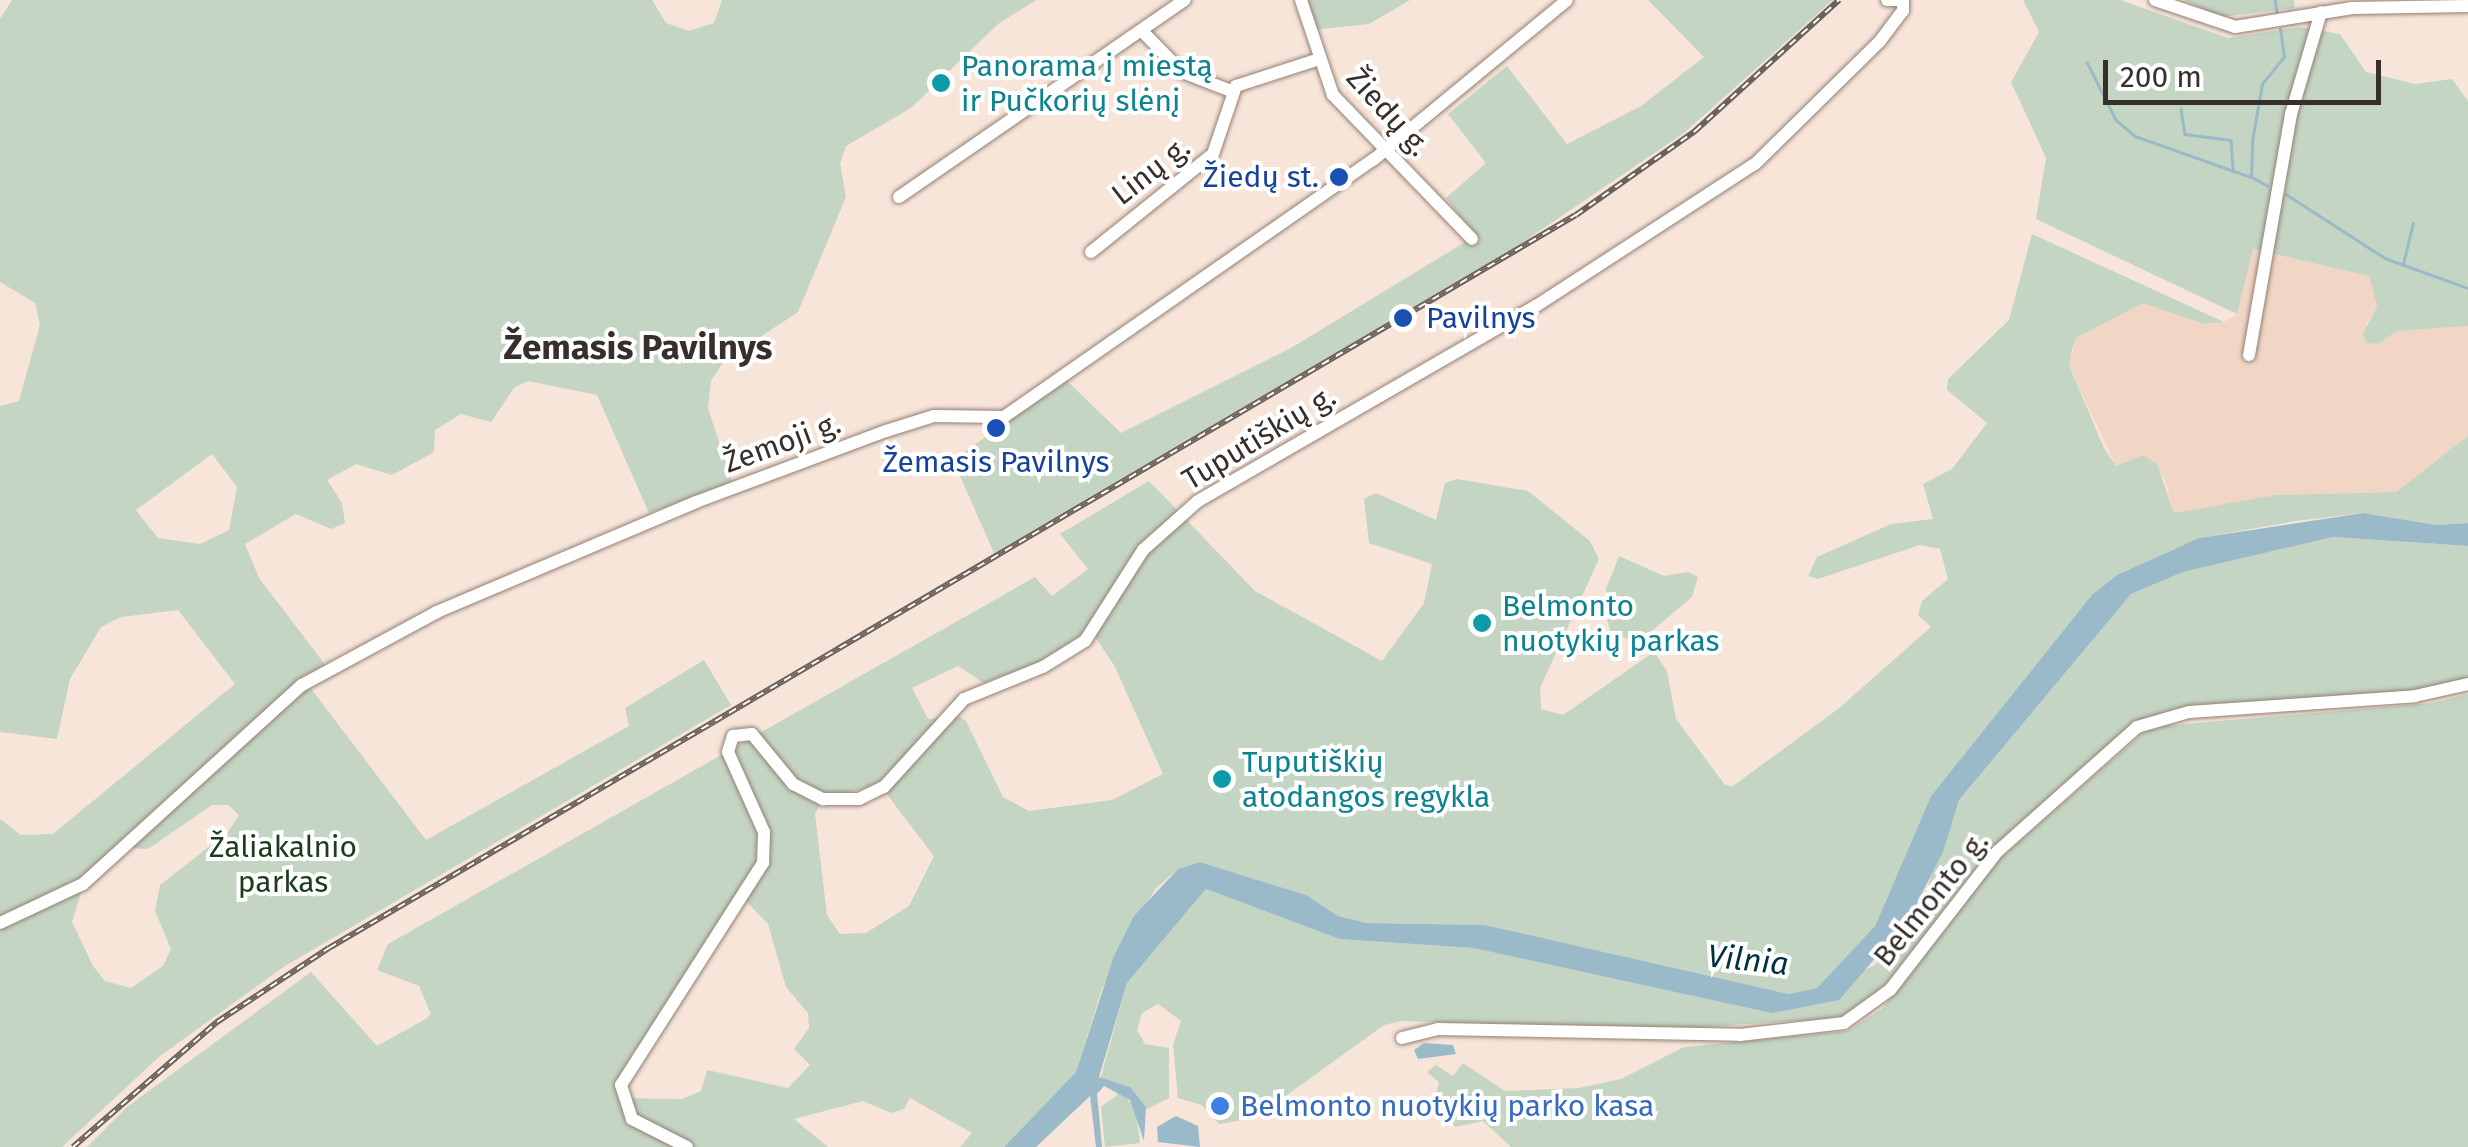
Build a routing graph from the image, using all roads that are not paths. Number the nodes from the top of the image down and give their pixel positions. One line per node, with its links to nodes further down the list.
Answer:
1 (1185, 0): 9 (street)
2 (1300, 0): 10 (street, Žiedų g.)
3 (1567, 0): 12 (street, Žemoji g.)
4 (1886, 0): 5 (street)
5 (1903, 0): 20 (street, Tuputiškių g.)
6 (2154, 0): 8 (street)
7 (2468, 6): 8 (street)
8 (2322, 12): 16 (street)
9 (1142, 31): 11 (street); 13 (street)
10 (1316, 60): 11 (street); 12 (street, Žiedų g.)
11 (1231, 91): 15 (street, Linų g.)
12 (1384, 150): 14 (street, Žiedų g.); 18 (street, Žemoji g.)
13 (899, 198)
14 (1472, 238)
15 (1091, 252)
16 (2249, 355)
17 (2468, 684): 19 (street, Belmonto g.)
18 (0, 923)
19 (1402, 1038)
20 (687, 1147)

